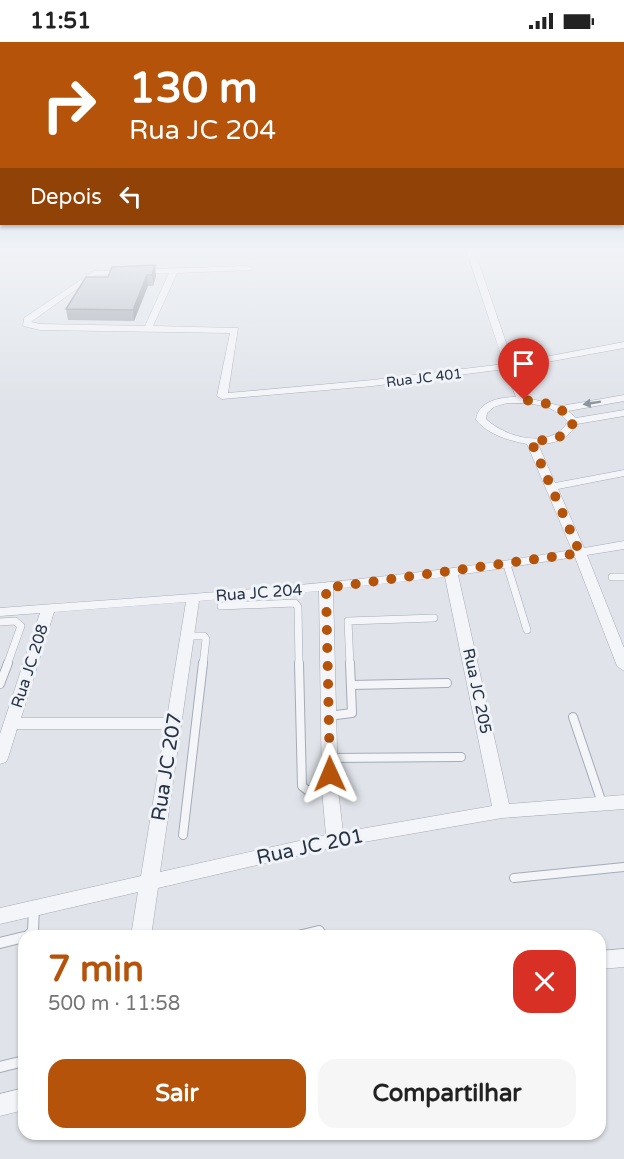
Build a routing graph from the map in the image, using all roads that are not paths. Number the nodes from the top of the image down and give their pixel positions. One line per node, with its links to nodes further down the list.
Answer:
1 (54, 301): 4 (street)
2 (160, 301): 4 (street)
3 (487, 301): 6 (street)
4 (148, 328): 6 (street, Rua JC 401)
5 (624, 345): 6 (street, Rua JC 401)
6 (508, 367): 8 (street)
7 (624, 398): 9 (street, one-way to 9)
8 (524, 400): 9 (street); 12 (street)
9 (560, 409): 11 (street)
10 (624, 413): 11 (street)
11 (573, 422): 12 (street)
12 (531, 441): 14 (street)
13 (624, 473): 14 (street)
14 (551, 487): 16 (street)
15 (624, 545): 16 (street, Rua JC 204)
16 (580, 553): 17 (street, Rua JC 204); 30 (street)
17 (507, 565): 18 (street, Rua JC 204); 28 (lane)
18 (451, 572): 21 (street, Rua JC 204); 44 (street, Rua JC 205)
19 (612, 577): 20 (lane)
20 (624, 577)
21 (326, 588): 22 (street, Rua JC 204); 34 (street)
22 (193, 598): 24 (street, Rua JC 204); 29 (street, Rua JC 207)
23 (221, 606): 41 (lane)
24 (49, 608): 25 (street, Rua JC 204); 37 (street, Rua JC 208)
25 (0, 612)
26 (435, 618): 33 (lane)
27 (0, 622): 32 (lane)
28 (527, 630)
29 (188, 636): 36 (street, Rua JC 207); 45 (lane)
30 (624, 666)
31 (447, 683): 33 (lane)
32 (0, 684)
33 (351, 685): 34 (lane)
34 (328, 716): 40 (street)
35 (573, 717): 43 (lane)
36 (175, 723): 37 (street); 49 (street, Rua JC 207)
37 (11, 724): 39 (street, Rua JC 208)
38 (461, 757): 40 (lane)
39 (0, 758)
40 (329, 758): 41 (street)
41 (330, 790): 46 (street)
42 (624, 802): 43 (street, Rua JC 201)
43 (602, 803): 44 (street, Rua JC 201)
44 (502, 811): 46 (street, Rua JC 201)
45 (183, 835)
46 (335, 840): 49 (street, Rua JC 201)
47 (624, 867): 48 (lane)
48 (514, 878)
49 (148, 884): 50 (street, Rua JC 201); 53 (street, Rua JC 207)
50 (34, 909): 51 (street, Rua JC 201); 52 (lane)
51 (0, 916)
52 (33, 930)
53 (142, 930)
54 (18, 938): 55 (lane)
55 (0, 943)
56 (624, 958): 57 (street)
57 (606, 960)
58 (18, 1062): 59 (lane)
59 (0, 1067)
60 (18, 1100): 61 (street)
61 (0, 1105)

